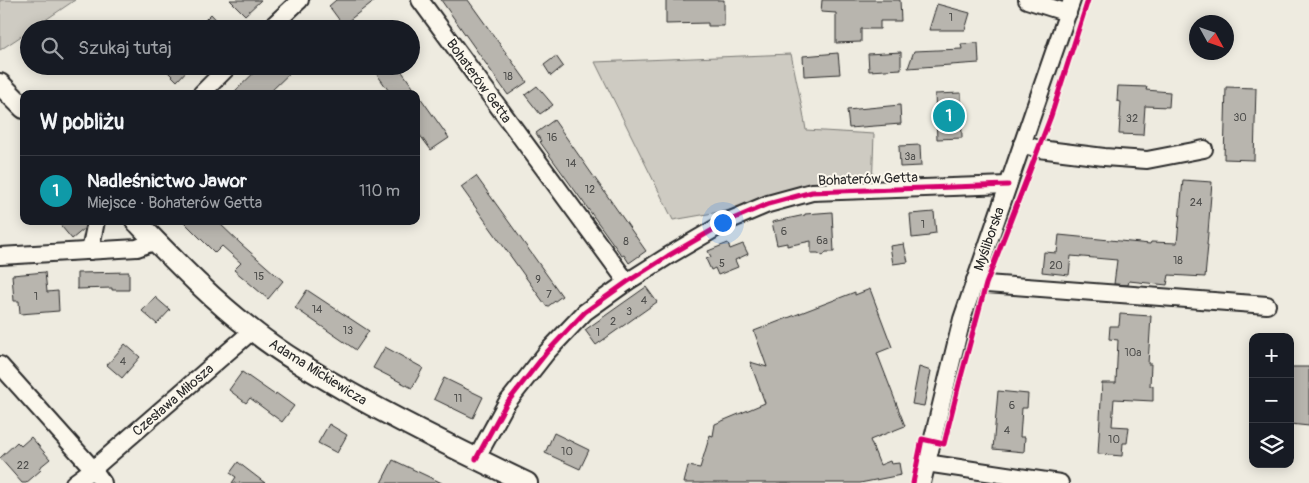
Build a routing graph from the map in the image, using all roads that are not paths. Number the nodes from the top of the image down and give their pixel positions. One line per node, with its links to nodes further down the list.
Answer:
1 (300, 0): 5 (street)
2 (420, 0): 19 (street, Bohaterów Getta)
3 (1035, 1): 4 (street)
4 (1070, 6): 10 (street, Myśliborska)
5 (279, 20)
6 (220, 75): 8 (street)
7 (0, 84): 9 (main road)
8 (205, 90)
9 (20, 104)
10 (1022, 144): 11 (street); 12 (street, Myśliborska)
11 (1204, 149)
12 (1008, 186): 18 (street, Myśliborska); 19 (street, Bohaterów Getta)
13 (95, 225): 16 (street)
14 (140, 225): 15 (main road, Adama Mickiewicza)
15 (156, 241): 16 (street); 21 (main road, Adama Mickiewicza)
16 (90, 251): 17 (street)
17 (0, 256)
18 (975, 280): 20 (street); 24 (street, Myśliborska)
19 (627, 282): 23 (street, Bohaterów Getta)
20 (1267, 305)
21 (252, 331): 23 (main road, Adama Mickiewicza); 25 (street, Czesława Miłosza)
22 (0, 365): 25 (street)
23 (476, 459): 28 (main road, Adama Mickiewicza)
24 (926, 463): 29 (street, Myśliborska); 30 (street)
25 (93, 469): 26 (street, Czesława Miłosza); 27 (street)
26 (74, 483)
27 (103, 483)
28 (527, 483)
29 (922, 483)
30 (1060, 483)

